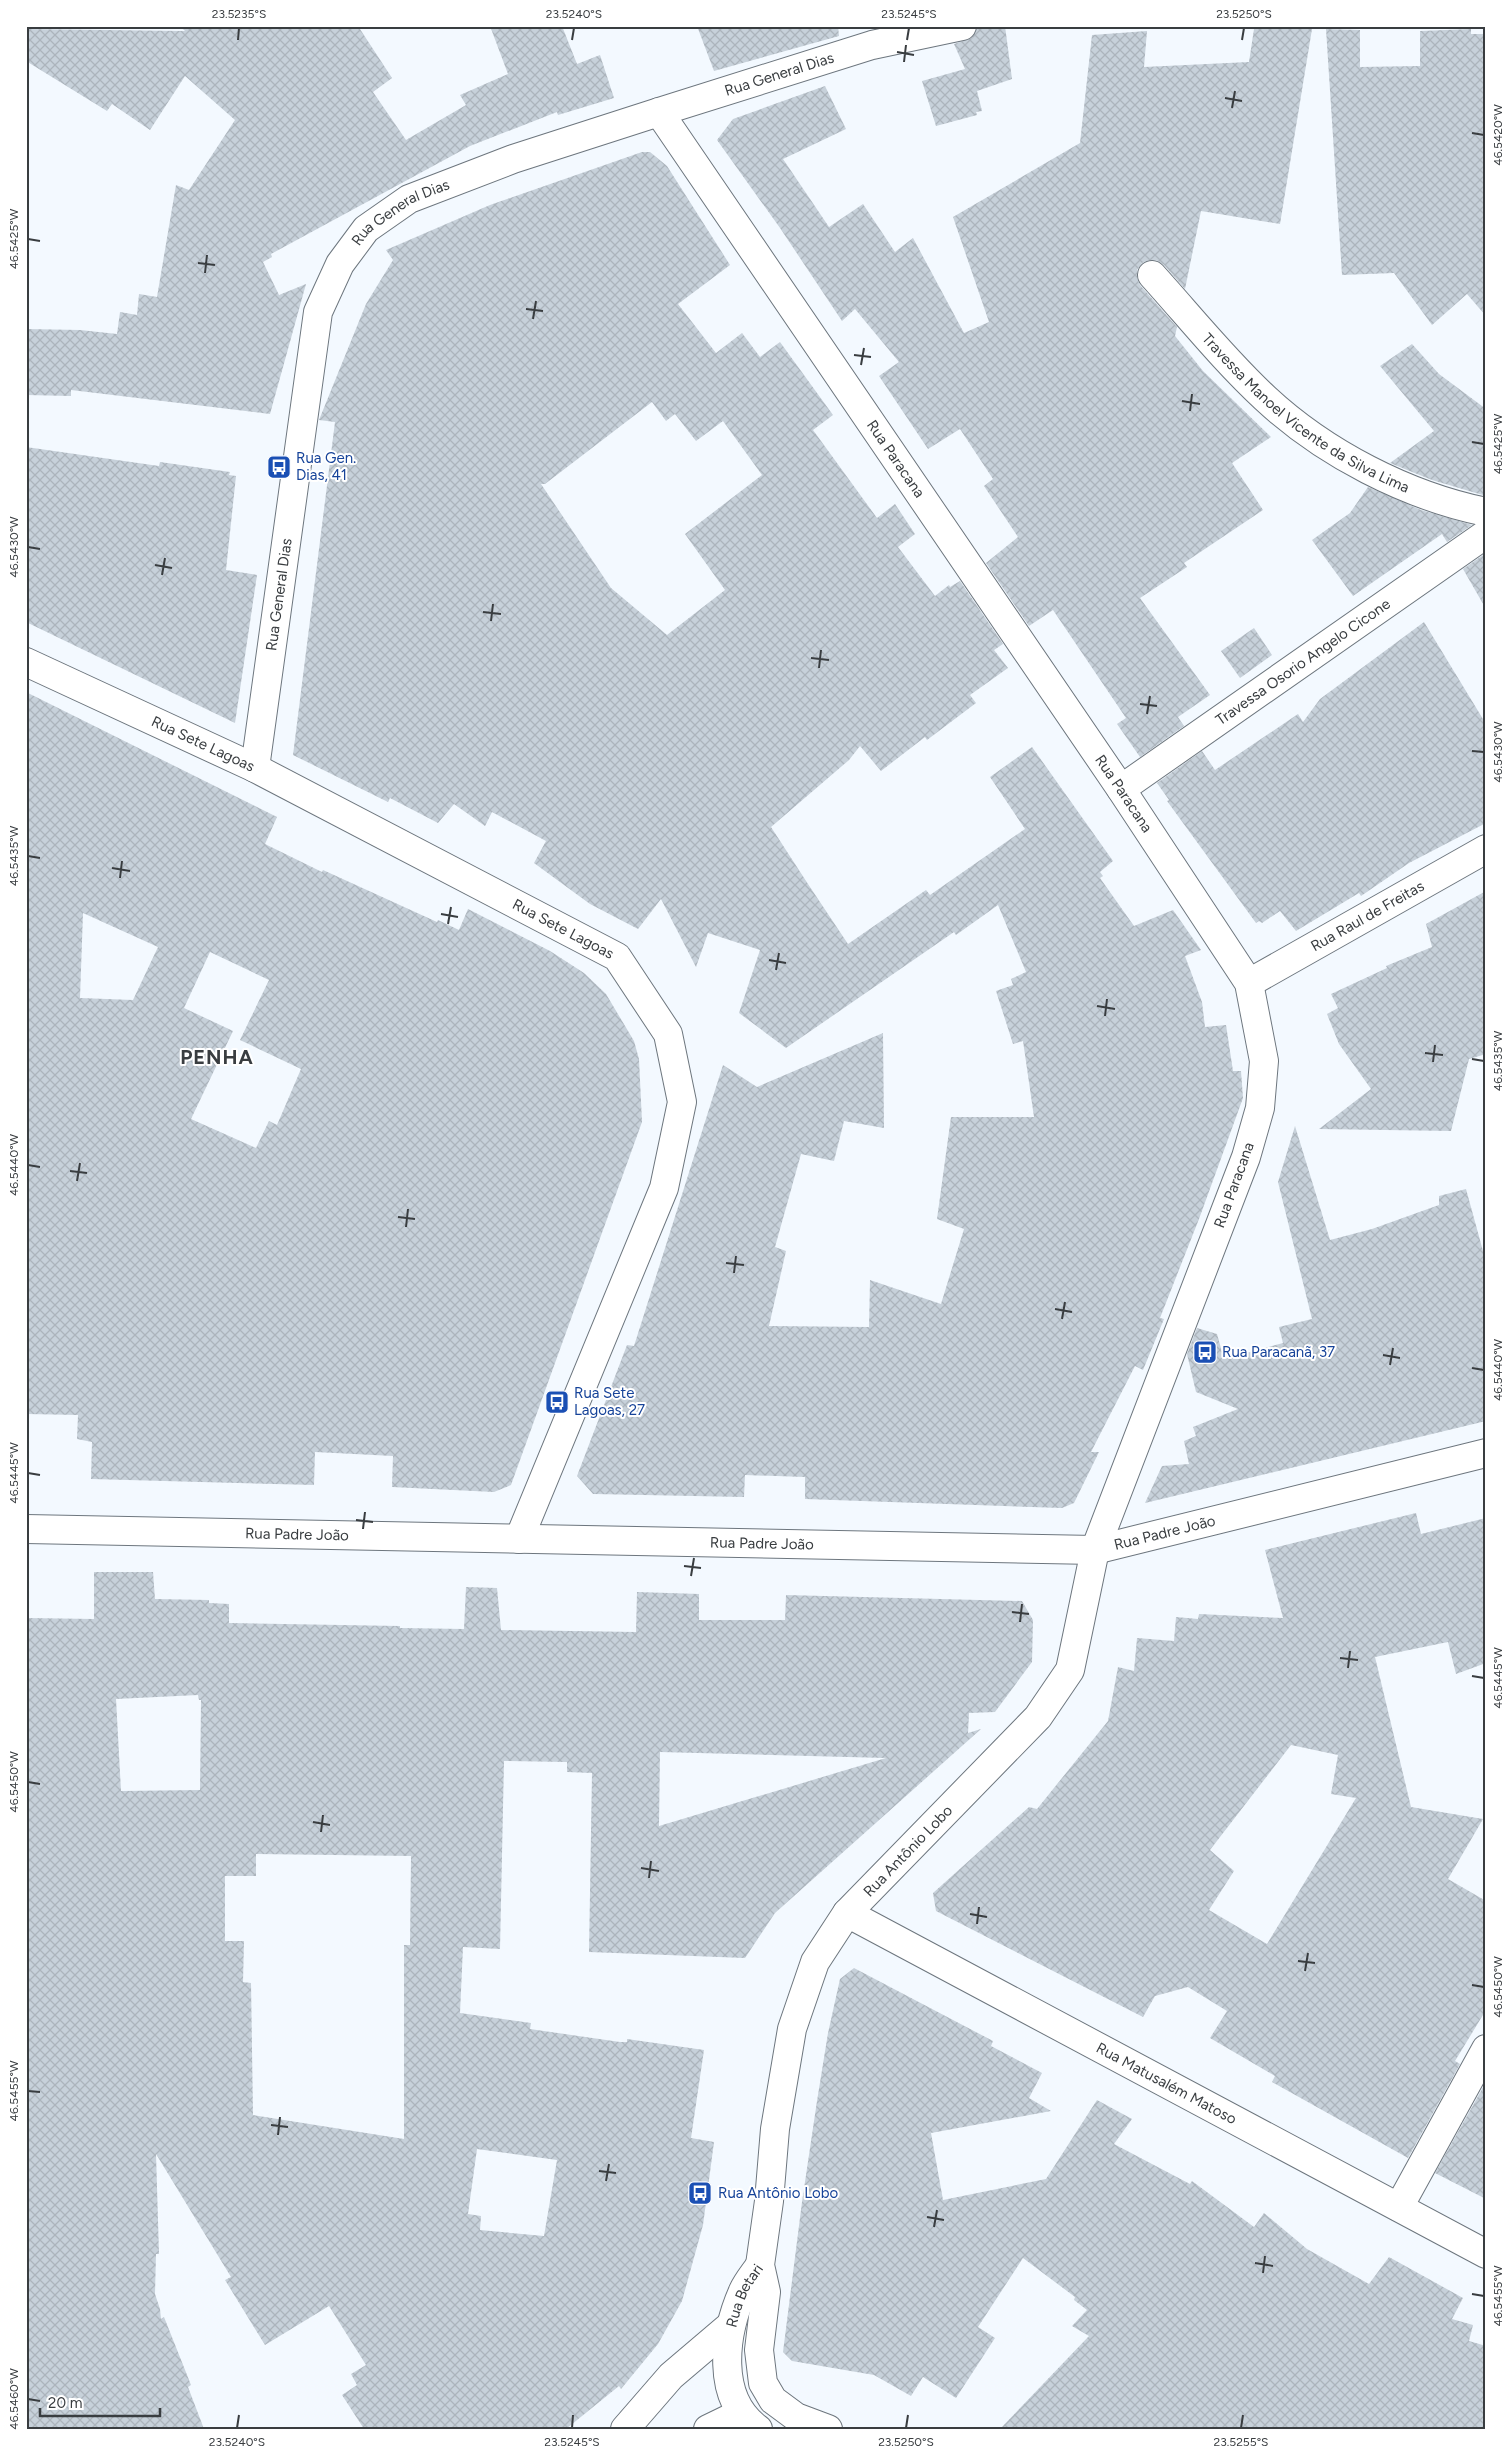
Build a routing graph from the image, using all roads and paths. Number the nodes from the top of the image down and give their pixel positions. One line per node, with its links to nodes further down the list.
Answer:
1 (962, 26): 2 (street, Rua General Dias)
2 (659, 112): 7 (street, Rua General Dias); 8 (street, Rua Paracana)
3 (1152, 275): 4 (street, Travessa Manoel Vicente da Silva Lima)
4 (1486, 512)
5 (1486, 534): 8 (street, Travessa Osorio Angelo Cicone)
6 (26, 662): 7 (street, Rua Sete Lagoas)
7 (255, 768): 13 (street, Rua Sete Lagoas)
8 (1120, 789): 10 (street, Rua Paracana)
9 (1486, 849): 10 (street, Rua Raul de Freitas)
10 (1249, 983): 14 (street, Rua Paracana)
11 (1486, 1453): 14 (street, Rua Padre João)
12 (26, 1529): 13 (street, Rua Padre João)
13 (519, 1539): 14 (street, Rua Padre João)
14 (1095, 1550): 15 (street, Rua Antônio Lobo)
15 (847, 1913): 17 (street, Rua Matusalém Matoso); 19 (street, Rua Antônio Lobo)
16 (1486, 2049): 17 (street)
17 (1399, 2207): 18 (street, Rua Matusalém Matoso)
18 (1486, 2254)
19 (760, 2265): 20 (street, Rua Betari); 24 (street, Rua Betari)
20 (731, 2325): 21 (street, Rua Betari); 22 (street)
21 (749, 2421): 23 (street)
22 (625, 2429)
23 (708, 2429)
24 (828, 2429)

